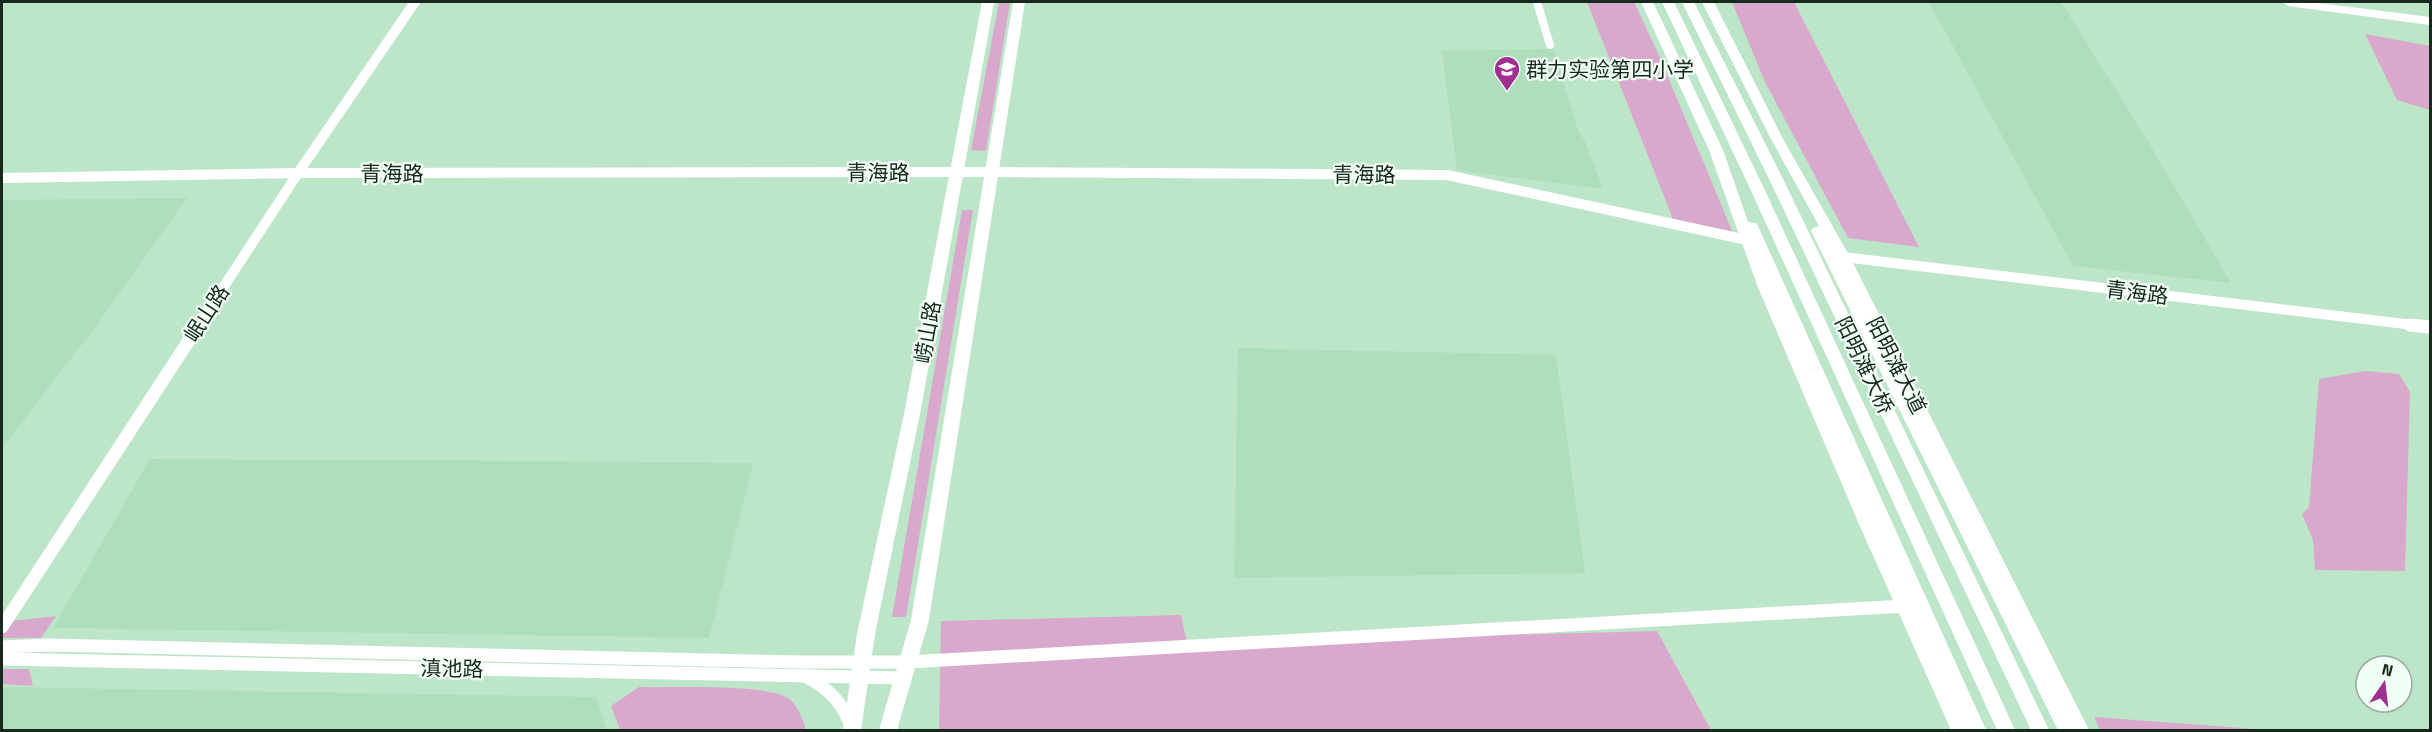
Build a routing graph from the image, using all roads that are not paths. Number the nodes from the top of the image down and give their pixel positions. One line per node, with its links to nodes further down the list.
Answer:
1 (414, 2): 18 (street, 岷山路)
2 (988, 2): 16 (main road, 崂山路)
3 (1019, 2): 17 (main road, 崂山路)
4 (1537, 2): 13 (street)
5 (1647, 2): 15 (main road)
6 (1668, 2): 34 (main road, 阳明滩大桥)
7 (1688, 2): 35 (main road, 阳明滩大桥)
8 (1708, 2): 14 (main road, 阳明滩大道)
9 (2288, 2): 12 (main road)
10 (2370, 2): 11 (main road)
11 (2430, 13)
12 (2430, 21)
13 (1550, 45)
14 (1780, 145): 21 (main road, 阳明滩大道); 36 (main road)
15 (1716, 150): 20 (main road); 33 (main road)
16 (957, 172): 17 (street, 青海路); 18 (street, 青海路); 27 (main road, 崂山路)
17 (993, 172): 20 (street, 青海路); 28 (main road, 崂山路)
18 (298, 173): 19 (street, 青海路); 24 (street, 岷山路)
19 (2, 178)
20 (1747, 240): 23 (main road)
21 (1842, 257): 22 (street, 青海路); 37 (main road, 阳明滩大道)
22 (2430, 327)
23 (1906, 606): 28 (street, 滇池路); 32 (main road)
24 (2, 627)
25 (2, 646): 27 (street, 滇池路)
26 (2, 659): 29 (street, 滇池路)
27 (861, 669): 28 (street, 滇池路); 29 (street, 滇池路); 30 (main road, 崂山路)
28 (905, 670): 31 (main road, 崂山路)
29 (803, 676): 30 (street)
30 (852, 730)
31 (888, 730)
32 (1960, 730)
33 (1977, 730)
34 (2006, 730)
35 (2040, 730)
36 (2067, 730)
37 (2080, 730)

